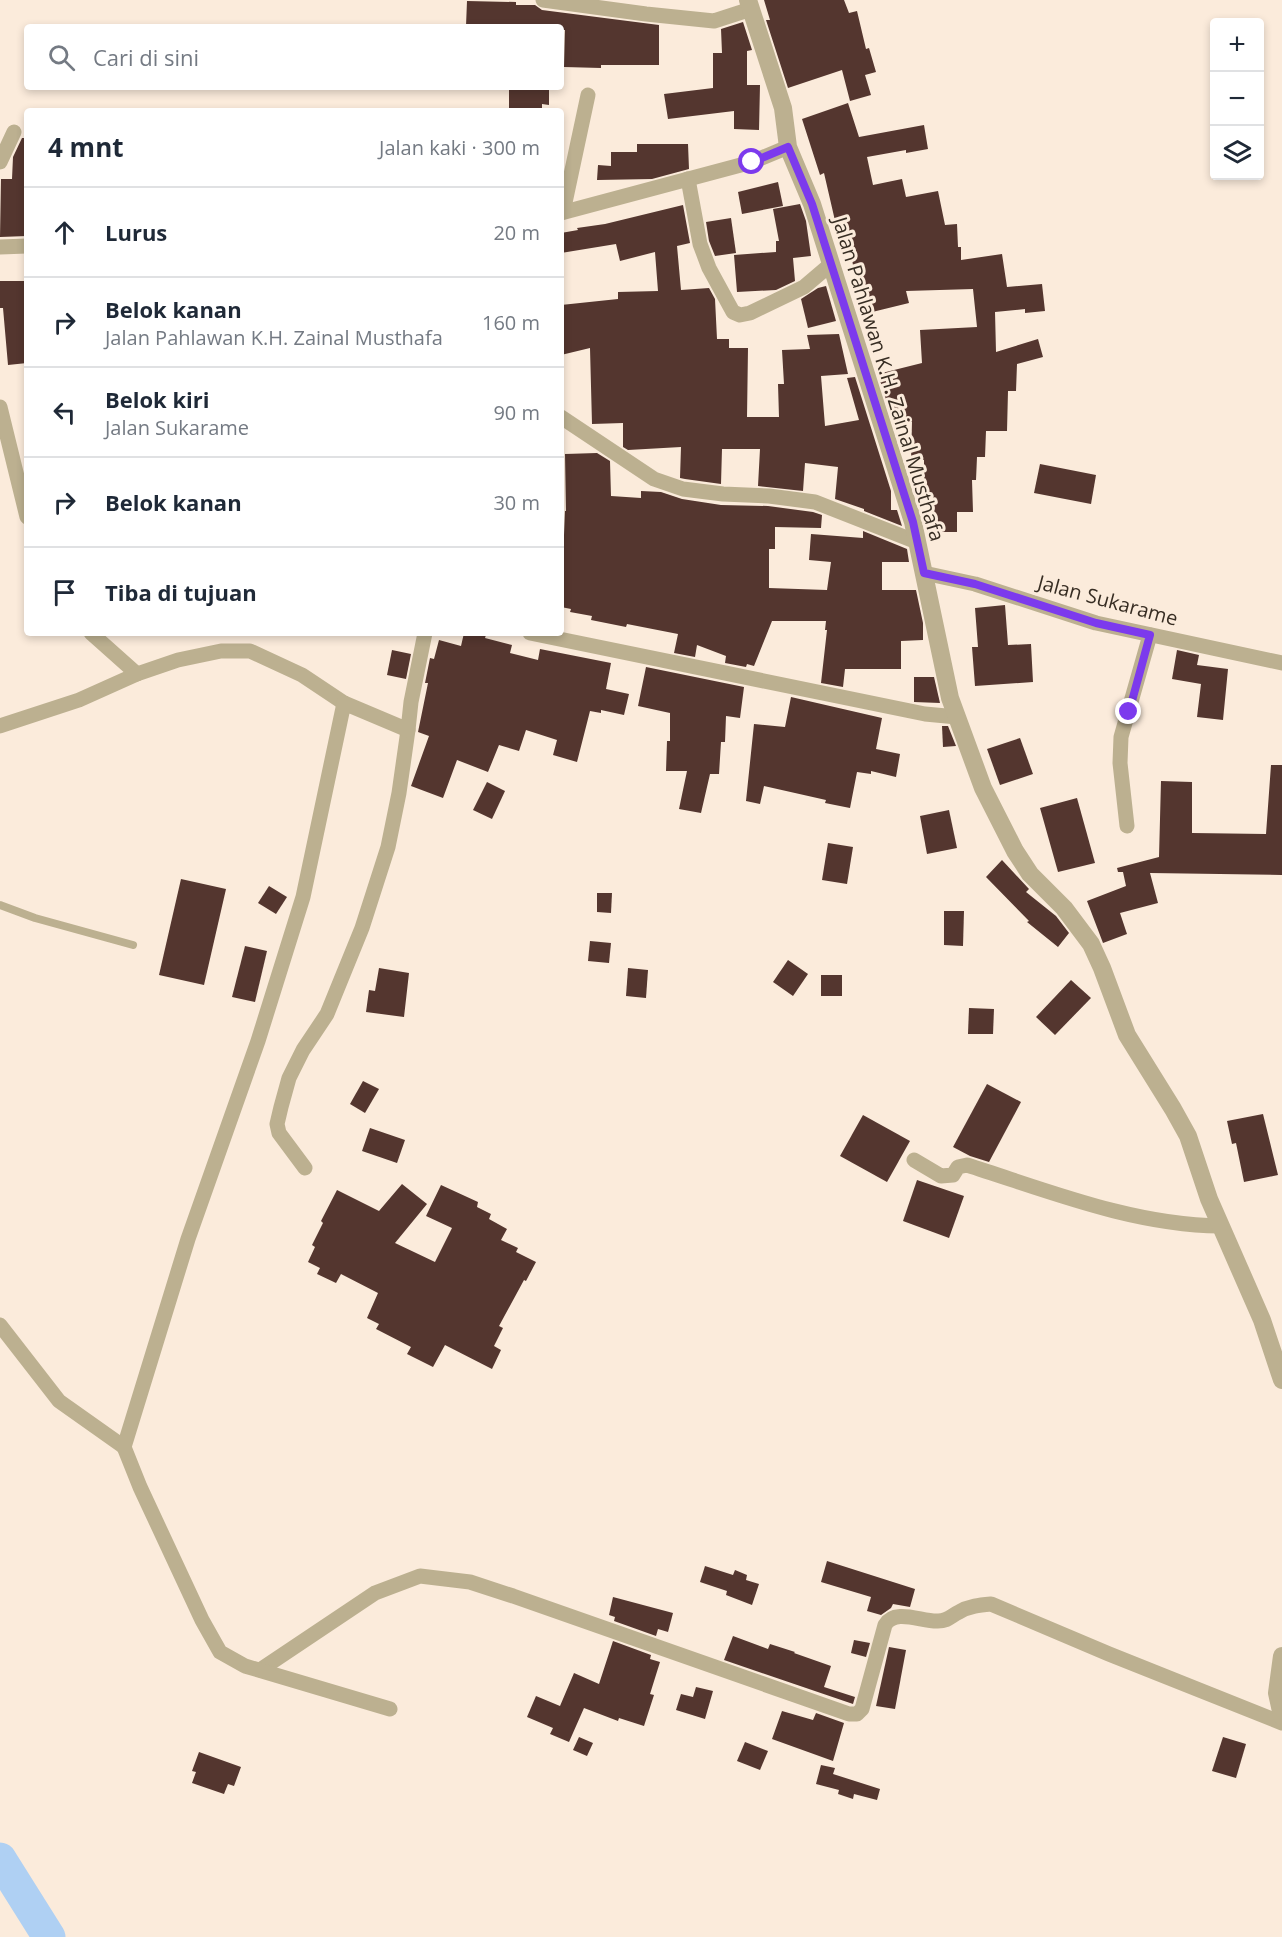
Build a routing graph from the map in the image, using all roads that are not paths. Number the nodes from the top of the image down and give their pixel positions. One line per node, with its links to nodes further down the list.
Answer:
1 (543, 0): 2 (street)
2 (750, 4): 5 (street, Jalan Pahlawan K.H. Zainal Musthafa)
3 (588, 95): 8 (street)
4 (14, 132): 6 (street)
5 (788, 147): 7 (street); 12 (street, Jalan Pahlawan K.H. Zainal Musthafa)
6 (0, 162)
7 (688, 179): 9 (street); 12 (street)
8 (564, 204)
9 (564, 212)
10 (24, 246): 11 (street)
11 (0, 247)
12 (831, 264): 16 (street, Jalan Pahlawan K.H. Zainal Musthafa)
13 (0, 407): 15 (street)
14 (564, 419): 16 (street)
15 (24, 505)
16 (917, 542): 17 (street, Jalan Pahlawan K.H. Zainal Musthafa)
17 (924, 573): 18 (street, Jalan Sukarame); 25 (street, Jalan Pahlawan K.H. Zainal Musthafa)
18 (1150, 635): 22 (street, Jalan Sukarame); 28 (street)
19 (94, 636): 23 (street)
20 (424, 636): 27 (street)
21 (545, 636): 25 (street)
22 (1282, 663)
23 (137, 674): 24 (street); 26 (street)
24 (344, 703): 27 (street); 36 (street)
25 (957, 717): 33 (street, Jalan Pahlawan K.H. Zainal Musthafa)
26 (0, 726)
27 (408, 729): 32 (street)
28 (1127, 826)
29 (4, 905): 30 (lane)
30 (133, 945)
31 (914, 1160): 33 (street)
32 (305, 1168)
33 (1220, 1226): 35 (street, Jalan Pahlawan K.H. Zainal Musthafa)
34 (0, 1326): 36 (street)
35 (1282, 1380)
36 (124, 1447): 38 (street)
37 (1282, 1656): 40 (street)
38 (260, 1670): 39 (street); 41 (street)
39 (390, 1709)
40 (1282, 1716)
41 (1282, 1722)

